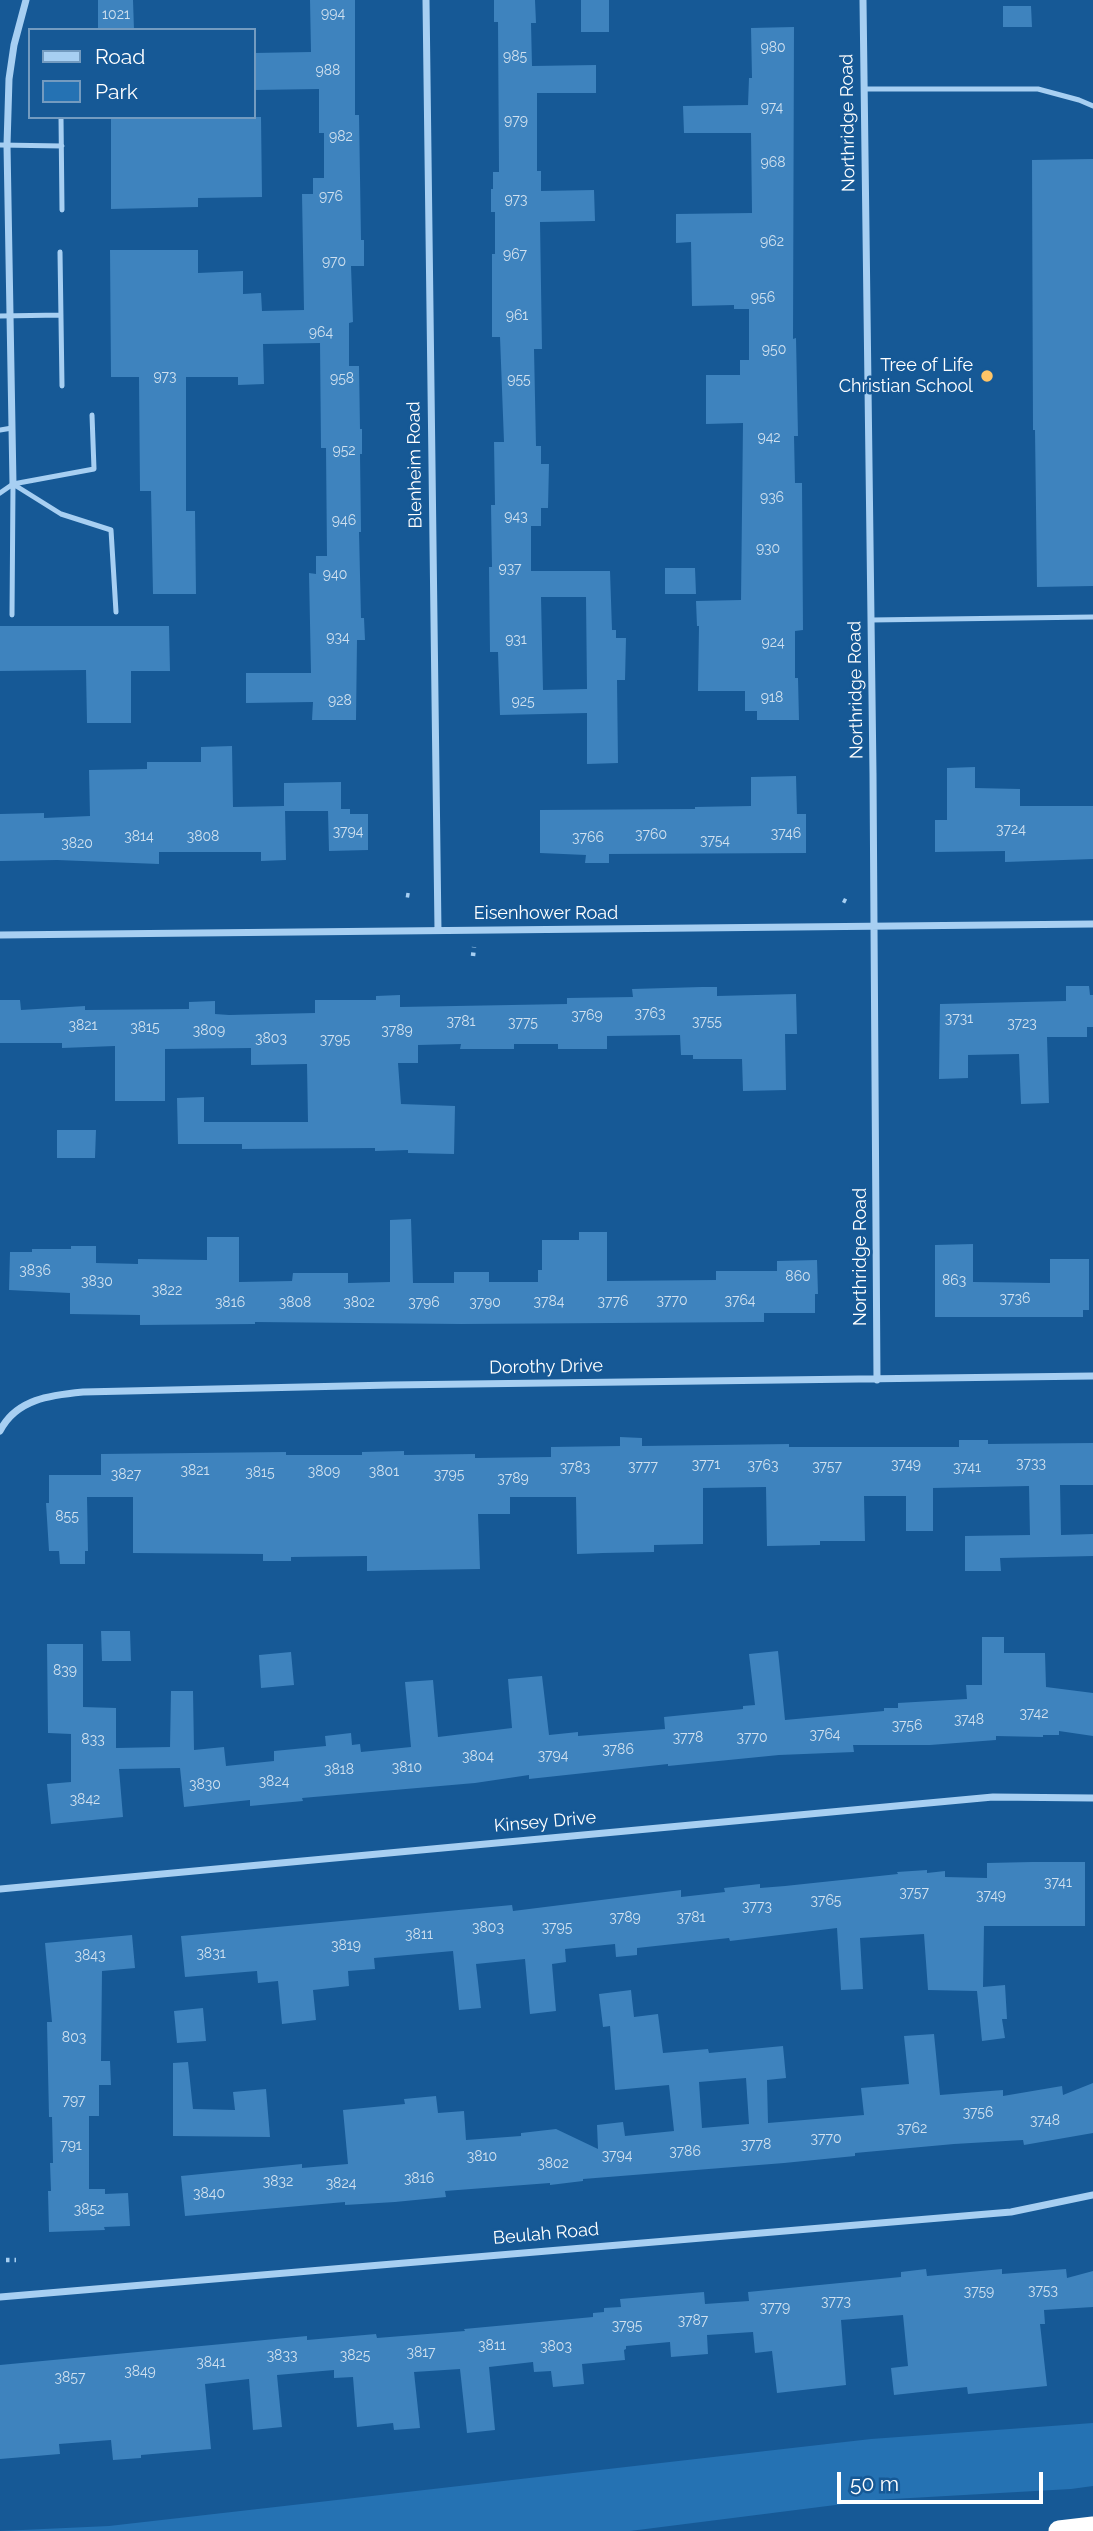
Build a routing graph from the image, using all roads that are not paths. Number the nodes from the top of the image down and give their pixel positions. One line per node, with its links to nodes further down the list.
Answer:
1 (26, 0): 7 (street)
2 (426, 0): 26 (street, Blenheim Road)
3 (863, 0): 4 (street, Northridge Road)
4 (864, 89): 5 (lane); 23 (street, Northridge Road)
5 (1093, 106)
6 (61, 119): 8 (lane)
7 (4, 145): 8 (lane); 13 (street)
8 (62, 146): 9 (lane)
9 (62, 209)
10 (60, 252): 11 (lane)
11 (61, 315): 13 (lane); 14 (lane)
12 (0, 316): 13 (lane)
13 (9, 316): 16 (street)
14 (62, 386)
15 (92, 415): 18 (lane)
16 (12, 428): 17 (lane); 18 (street)
17 (0, 430)
18 (13, 484): 19 (lane); 20 (lane); 21 (lane)
19 (0, 493)
20 (116, 612)
21 (12, 615)
22 (1093, 617): 23 (lane)
23 (871, 620): 25 (street, Northridge Road)
24 (1093, 924): 25 (street, Eisenhower Road)
25 (873, 927): 26 (street, Eisenhower Road); 29 (street, Northridge Road)
26 (438, 930): 27 (street, Eisenhower Road)
27 (0, 935)
28 (1093, 1376): 29 (street, Dorothy Drive)
29 (877, 1380): 30 (street, Dorothy Drive)
30 (0, 1431)
31 (1093, 1798): 32 (street, Kinsey Drive)
32 (0, 1889)
33 (1093, 2195): 34 (street, Beulah Road)
34 (0, 2297)
35 (1093, 2527): 36 (highway)
36 (1059, 2531)

